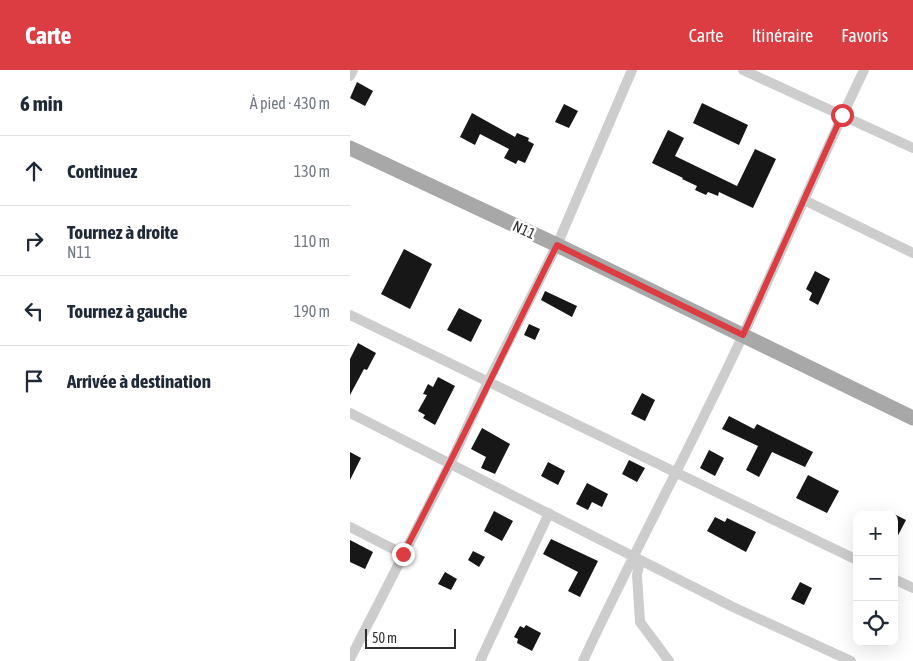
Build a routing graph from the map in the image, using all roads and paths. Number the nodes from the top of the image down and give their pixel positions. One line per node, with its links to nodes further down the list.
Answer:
1 (353, 70): 5 (street)
2 (632, 70): 10 (street)
3 (864, 70): 6 (street)
4 (747, 71): 6 (street)
5 (350, 76)
6 (842, 115): 8 (street); 9 (street)
7 (350, 148): 10 (main road, N11)
8 (913, 148)
9 (804, 200): 11 (street); 13 (street)
10 (557, 245): 13 (main road, N11); 14 (street)
11 (913, 253)
12 (350, 315): 14 (street)
13 (743, 335): 16 (main road, N11); 18 (street)
14 (488, 382): 17 (street); 18 (street)
15 (350, 413): 17 (street)
16 (913, 418)
17 (451, 462): 19 (street); 21 (street)
18 (676, 473): 22 (street); 23 (street)
19 (549, 513): 23 (street); 27 (street)
20 (350, 527): 21 (street)
21 (403, 554): 26 (street)
22 (853, 558)
23 (636, 559): 28 (street); 29 (street); 30 (street)
24 (898, 581): 25 (street)
25 (913, 588)
26 (350, 659)
27 (480, 661)
28 (583, 661)
29 (669, 661)
30 (851, 661)

